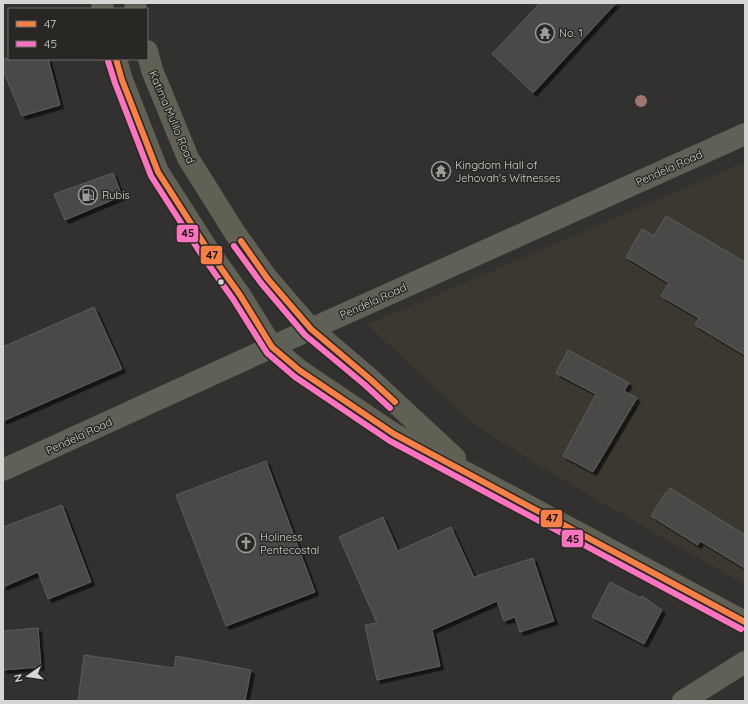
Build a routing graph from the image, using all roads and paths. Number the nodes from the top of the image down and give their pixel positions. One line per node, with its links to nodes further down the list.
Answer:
1 (148, 55): 4 (main road, Katima Mulilo Road)
2 (116, 60): 5 (main road, Katima Mulilo Road)
3 (745, 134): 4 (street, Pendela Road)
4 (311, 329): 5 (street, Pendela Road); 7 (main road, Katima Mulilo Road)
5 (272, 347): 6 (street, Pendela Road); 7 (main road, Katima Mulilo Road)
6 (3, 470)
7 (478, 479): 8 (main road, Katima Mulilo Road)
8 (745, 622)
9 (745, 662): 10 (street)
10 (683, 701)

